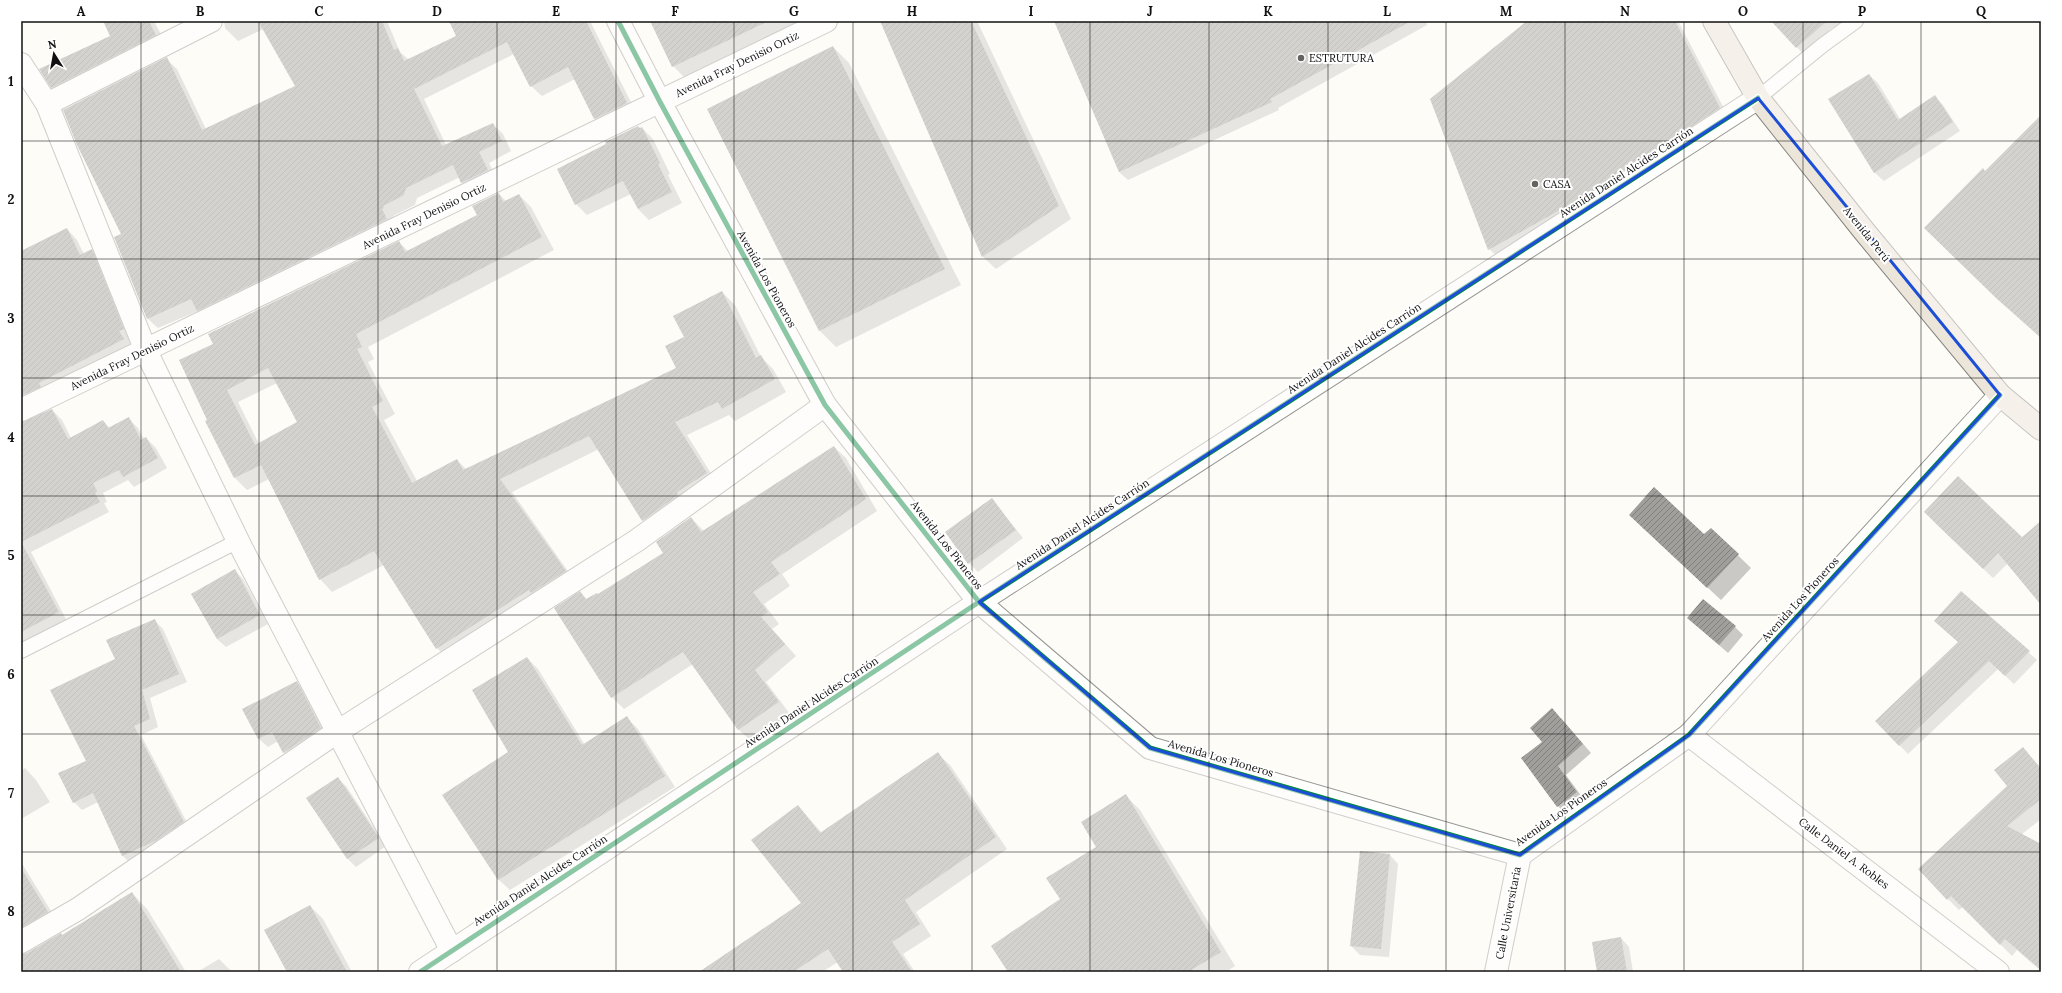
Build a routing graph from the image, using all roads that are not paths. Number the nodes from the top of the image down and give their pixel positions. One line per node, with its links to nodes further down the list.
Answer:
1 (211, 21): 9 (street)
2 (618, 21): 8 (street, Avenida Los Pioneros)
3 (826, 21): 8 (street, Avenida Fray Denisio Ortiz)
4 (1714, 21): 7 (highway, Avenida Perú)
5 (1856, 21): 7 (lane)
6 (21, 64): 9 (street)
7 (1758, 98): 11 (highway, Avenida Perú); 16 (street, Avenida Daniel Alcides Carrión)
8 (660, 102): 10 (street, Avenida Fray Denisio Ortiz); 12 (street, Avenida Los Pioneros)
9 (47, 104): 10 (street)
10 (146, 351): 13 (street, Avenida Fray Denisio Ortiz); 15 (street)
11 (2000, 395): 14 (highway, Avenida Perú); 19 (street, Avenida Los Pioneros)
12 (825, 406): 16 (street, Avenida Los Pioneros); 18 (street)
13 (21, 410)
14 (2041, 429)
15 (238, 542): 17 (lane); 18 (street)
16 (979, 602): 20 (street, Avenida Los Pioneros); 22 (street, Avenida Daniel Alcides Carrión)
17 (21, 651)
18 (337, 732): 21 (street); 22 (street)
19 (1689, 735): 20 (street, Avenida Los Pioneros); 25 (street, Calle Daniel A. Robles)
20 (1520, 855): 24 (street, Calle Universitaria)
21 (21, 942)
22 (452, 951): 23 (street, Avenida Daniel Alcides Carrión)
23 (420, 972)
24 (1496, 972)
25 (1998, 972)

